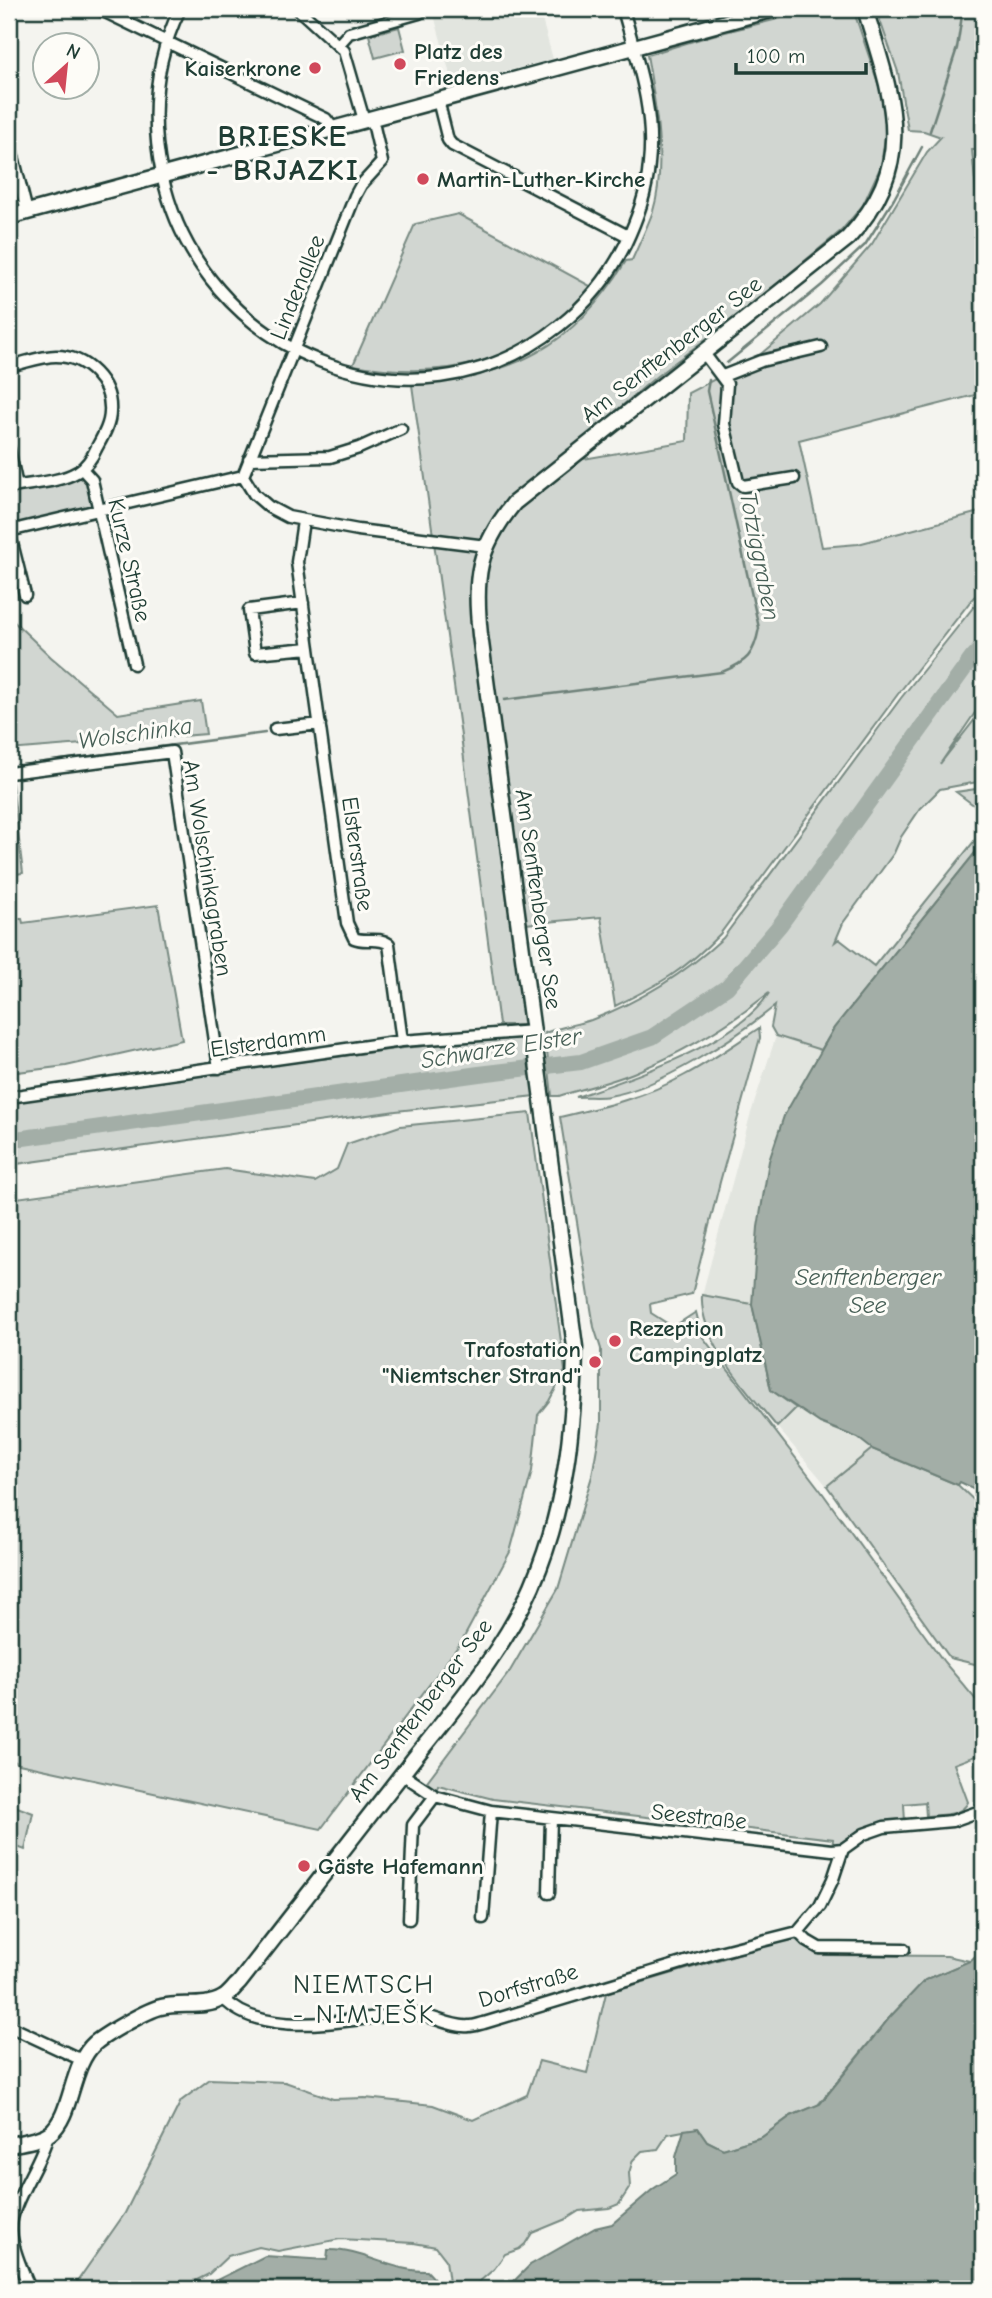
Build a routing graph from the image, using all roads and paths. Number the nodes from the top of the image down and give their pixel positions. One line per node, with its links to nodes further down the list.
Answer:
1 (99, 9): 8 (street)
2 (180, 9): 8 (street)
3 (298, 9): 9 (street)
4 (425, 9): 9 (street)
5 (623, 9): 10 (street)
6 (774, 9): 10 (street)
7 (865, 9): 21 (street, Am Senftenberger See)
8 (166, 41): 13 (street); 15 (street)
9 (339, 44): 12 (street)
10 (634, 47): 11 (street); 18 (street)
11 (438, 100): 12 (street); 18 (street)
12 (368, 119): 13 (street); 20 (street, Lindenallee)
13 (333, 128): 15 (street)
14 (9, 140): 16 (street)
15 (163, 175): 16 (street); 20 (street)
16 (27, 212): 17 (street)
17 (9, 217)
18 (628, 236): 20 (street)
19 (821, 347): 23 (street)
20 (293, 350): 26 (street, Lindenallee)
21 (703, 352): 23 (street); 34 (street, Am Senftenberger See)
22 (9, 366): 27 (street)
23 (723, 376): 29 (street)
24 (401, 429): 26 (street)
25 (9, 449): 30 (street)
26 (249, 459): 28 (street, Lindenallee)
27 (82, 469): 30 (street); 31 (street, Kurze Straße)
28 (243, 476): 31 (street); 32 (street)
29 (794, 478)
30 (13, 487)
31 (99, 509): 33 (street); 38 (street, Kurze Straße)
32 (303, 521): 34 (street); 36 (street, Elsterstraße)
33 (9, 531): 35 (street)
34 (486, 545): 42 (street, Am Senftenberger See)
35 (25, 595)
36 (303, 603): 37 (street, Elsterstraße); 37 (street)
37 (309, 648): 39 (street, Elsterstraße)
38 (134, 664)
39 (320, 724): 40 (street); 43 (street, Elsterstraße)
40 (275, 729)
41 (9, 773): 44 (street, Am Wolschinkagraben)
42 (535, 1037): 43 (street, Elsterdamm); 46 (street, Am Senftenberger See)
43 (402, 1041): 44 (street, Elsterdamm)
44 (219, 1068): 45 (street, Elsterdamm)
45 (9, 1097)
46 (402, 1774): 47 (street, Seestraße); 57 (street, Am Senftenberger See)
47 (435, 1796): 49 (street, Seestraße); 54 (street)
48 (983, 1810): 51 (street)
49 (491, 1811): 50 (street, Seestraße); 53 (street)
50 (551, 1818): 51 (street, Seestraße); 52 (street)
51 (842, 1849): 55 (street)
52 (549, 1894)
53 (483, 1918)
54 (409, 1919)
55 (798, 1933): 56 (street); 57 (street, Dorfstraße)
56 (904, 1949)
57 (223, 1998): 59 (street)
58 (9, 2026): 59 (street)
59 (82, 2060): 60 (street)
60 (48, 2134): 61 (street); 62 (street)
61 (9, 2145)
62 (21, 2196): 63 (street); 64 (street)
63 (9, 2200)
64 (10, 2230): 65 (street)
65 (30, 2289)

